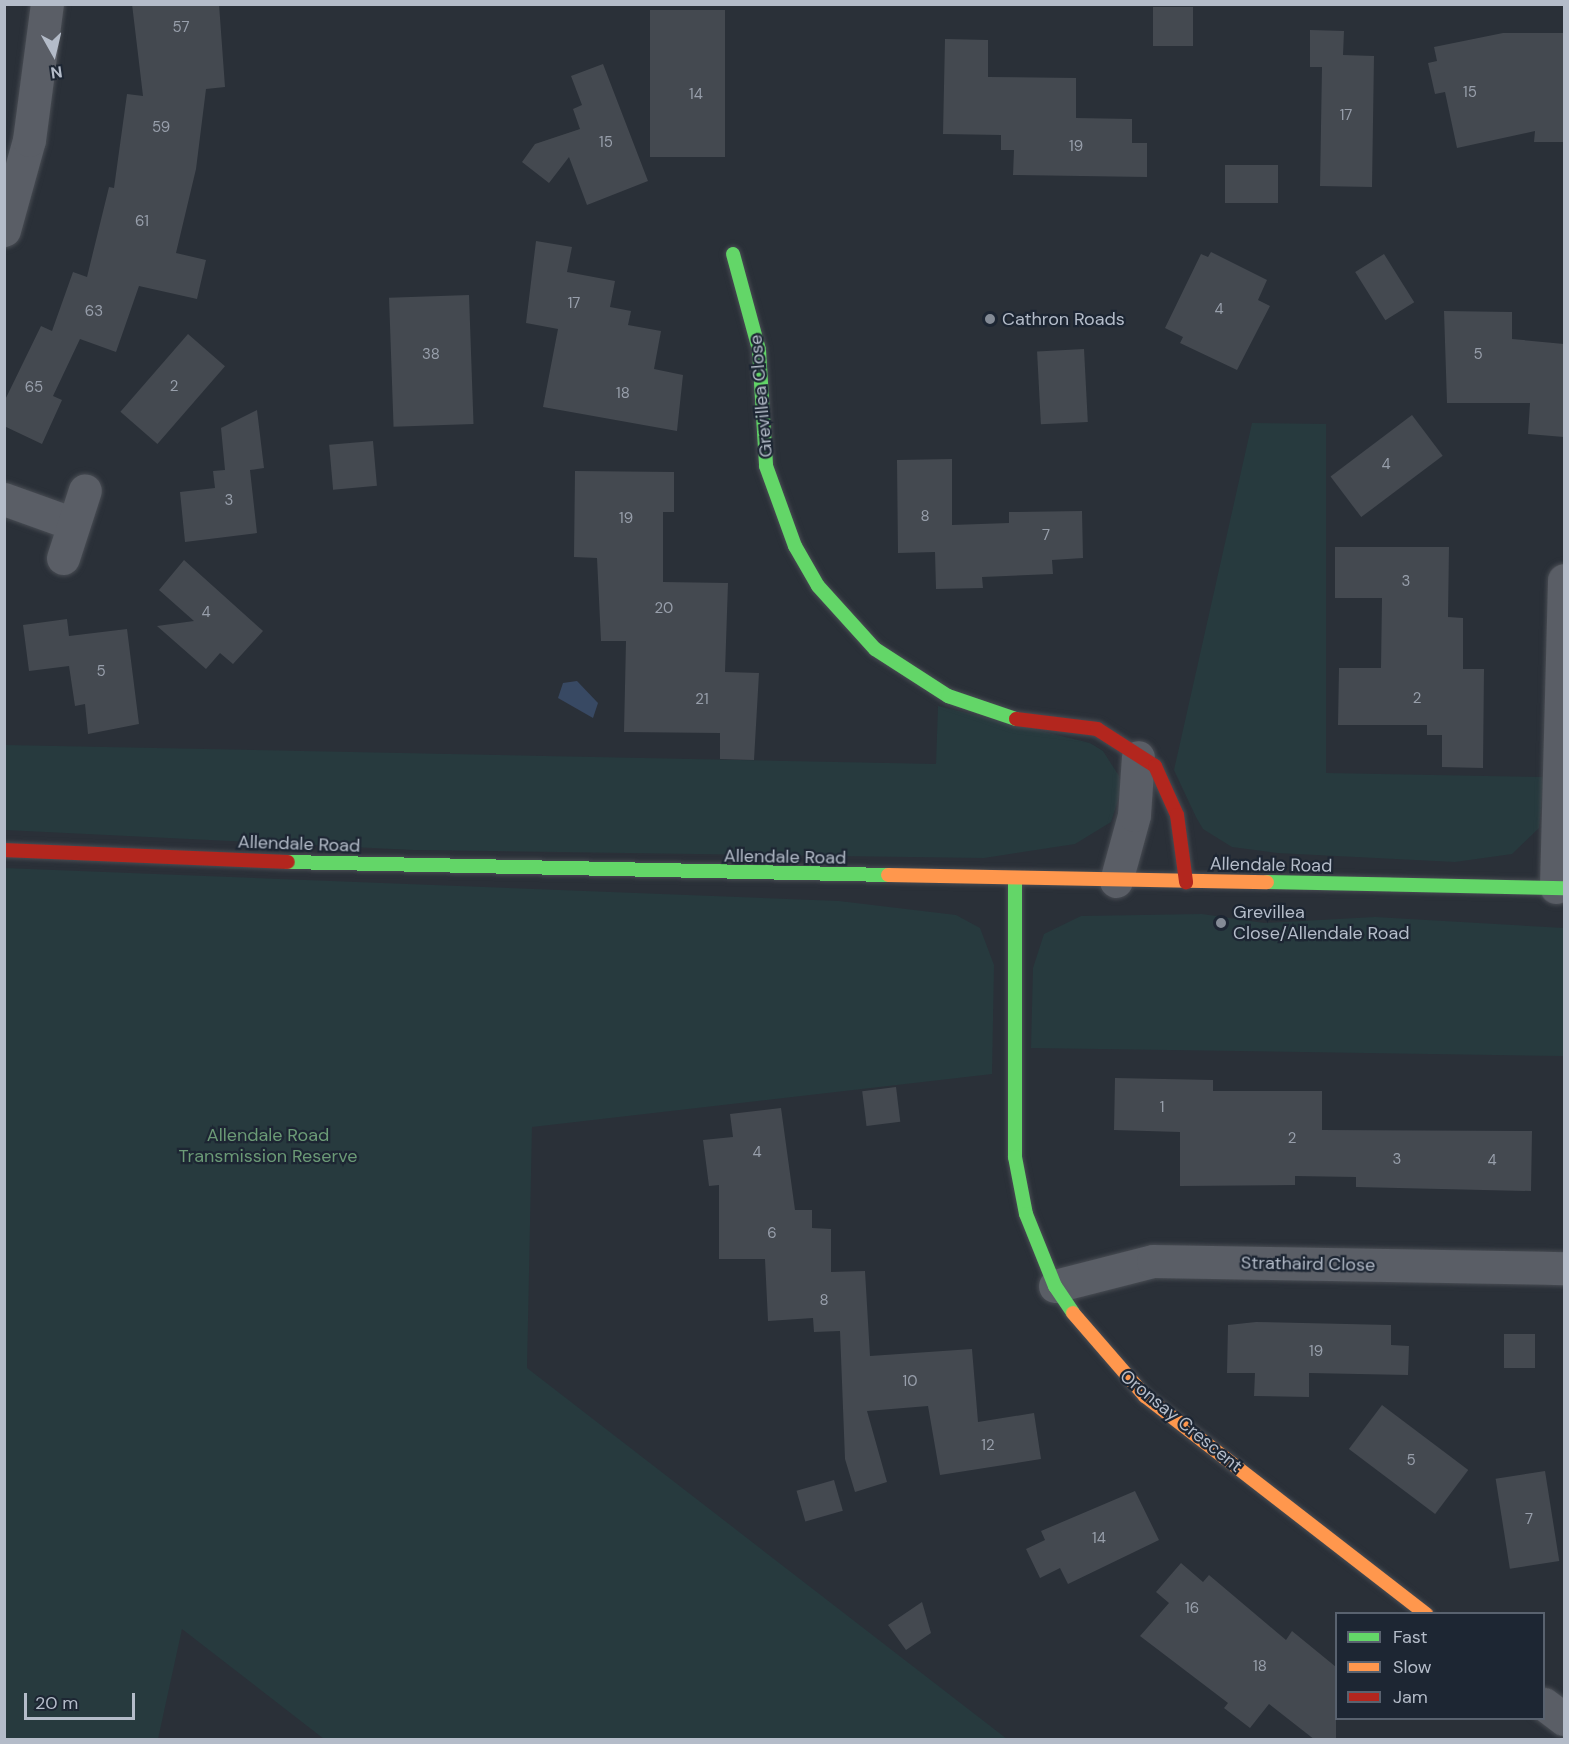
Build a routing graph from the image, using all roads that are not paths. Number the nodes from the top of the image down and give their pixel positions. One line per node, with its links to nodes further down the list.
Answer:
1 (46, 4): 2 (street)
2 (4, 230)
3 (734, 254): 9 (street, Grevillea Close)
4 (85, 490): 6 (street)
5 (4, 499): 6 (street)
6 (74, 524): 7 (street)
7 (63, 558)
8 (1564, 580): 14 (street)
9 (1138, 757): 12 (street); 13 (street, Grevillea Close)
10 (4, 850): 11 (street, Allendale Road)
11 (1015, 880): 12 (street, Allendale Road); 16 (street, Oronsay Crescent)
12 (1116, 882): 13 (street, Allendale Road)
13 (1186, 882): 14 (street, Allendale Road)
14 (1560, 887)
15 (1564, 1268): 16 (street, Strathaird Close)
16 (1055, 1286): 17 (street, Oronsay Crescent)
17 (1423, 1612)
18 (1545, 1705): 19 (street)
19 (1564, 1719)

